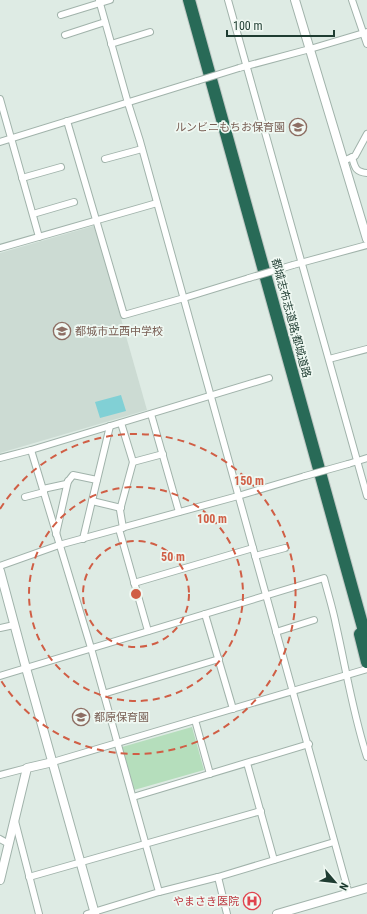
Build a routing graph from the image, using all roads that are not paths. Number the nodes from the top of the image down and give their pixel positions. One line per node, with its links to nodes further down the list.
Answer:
1 (110, 0): 6 (street)
2 (189, 0): 59 (highway, 都城志布志道路;都城道路)
3 (228, 0): 15 (street)
4 (295, 0): 14 (street)
5 (352, 0): 10 (street)
6 (99, 2): 7 (street); 8 (street)
7 (61, 15)
8 (105, 22): 11 (street); 12 (street)
9 (150, 32): 12 (street)
10 (365, 32): 13 (street); 14 (street)
11 (65, 35)
12 (111, 44): 17 (street)
13 (367, 44)
14 (310, 49): 15 (street); 25 (street)
15 (247, 66): 17 (street, bridge); 37 (street)
16 (0, 99): 20 (street)
17 (128, 103): 18 (street); 22 (street)
18 (67, 121): 20 (street); 32 (street)
19 (367, 134): 23 (street)
20 (11, 138): 21 (street); 28 (street)
21 (0, 142)
22 (142, 149): 24 (street); 30 (street)
23 (352, 157): 25 (street); 27 (street)
24 (105, 159)
25 (343, 161): 34 (street)
26 (62, 167): 28 (street)
27 (367, 173)
28 (22, 178): 31 (street)
29 (74, 202): 31 (street)
30 (157, 203): 32 (street); 38 (street)
31 (33, 214): 33 (street)
32 (96, 220): 33 (street); 38 (street)
33 (39, 237): 36 (street)
34 (367, 238)
35 (367, 244): 37 (street)
36 (0, 248)
37 (302, 262): 38 (street, bridge); 40 (street)
38 (184, 298): 42 (street)
39 (367, 349): 40 (street)
40 (329, 359): 50 (street)
41 (269, 378): 42 (street)
42 (211, 396): 43 (street); 55 (street)
43 (151, 414): 44 (street); 47 (street)
44 (121, 423): 45 (street); 51 (street)
45 (110, 426): 46 (street); 52 (street)
46 (31, 450): 48 (street); 54 (street)
47 (163, 454): 51 (street); 61 (street)
48 (0, 458)
49 (367, 458): 50 (street)
50 (357, 461): 55 (street, bridge); 56 (street)
51 (133, 462): 60 (street)
52 (97, 480): 53 (street); 58 (street)
53 (68, 481): 54 (street); 63 (street)
54 (43, 490): 57 (street); 63 (street)
55 (238, 496): 61 (street); 66 (street)
56 (367, 496)
57 (25, 497)
58 (92, 501): 60 (street); 64 (street)
59 (328, 502): 74 (highway); 80 (highway, 都城志布志道路;都城道路); 83 (highway)
60 (121, 508): 62 (street)
61 (179, 512): 62 (street)
62 (121, 529): 64 (street); 71 (street)
63 (56, 536): 65 (street)
64 (83, 539): 65 (street)
65 (59, 546): 69 (street); 81 (street)
66 (253, 548): 68 (street); 71 (street)
67 (285, 548): 68 (street)
68 (255, 556): 72 (street)
69 (0, 566)
70 (0, 571): 76 (street)
71 (134, 583): 78 (street)
72 (266, 595): 73 (street); 79 (street); 86 (street)
73 (205, 614): 78 (street); 82 (street)
74 (367, 615)
75 (314, 620): 79 (street)
76 (14, 624): 77 (street); 84 (street)
77 (0, 628)
78 (148, 631): 81 (street)
79 (276, 632): 88 (street)
80 (367, 642)
81 (91, 648): 84 (street); 89 (street)
82 (219, 659): 89 (street); 90 (street)
83 (367, 662)
84 (26, 668): 87 (street); 95 (street)
85 (367, 669): 86 (street)
86 (346, 675): 88 (street); 94 (street)
87 (0, 676)
88 (293, 691): 90 (street); 93 (street)
89 (103, 694): 92 (street)
90 (232, 709): 91 (street)
91 (194, 720): 92 (street); 98 (street)
92 (118, 742): 95 (street); 100 (street)
93 (308, 744): 96 (street); 104 (street)
94 (367, 757)
95 (53, 762): 97 (street); 108 (street)
96 (247, 763): 98 (street); 101 (street)
97 (27, 768): 99 (street); 102 (street)
98 (210, 774): 100 (street)
99 (0, 775)
100 (133, 797): 106 (street)
101 (261, 811): 106 (street); 107 (street)
102 (15, 821): 105 (street); 109 (street)
103 (0, 839): 105 (street)
104 (334, 842): 107 (street); 114 (street)
105 (9, 844): 111 (street)
106 (146, 845): 108 (street); 113 (street)
107 (274, 860): 110 (street)
108 (80, 863): 109 (street); 115 (street)
109 (29, 877): 116 (street)
110 (218, 877): 113 (street); 117 (street)
111 (0, 880)
112 (367, 888): 114 (street)
113 (159, 892): 115 (street)
114 (349, 894): 118 (street)
115 (92, 913)
116 (39, 914)
117 (227, 914)
118 (277, 914)

